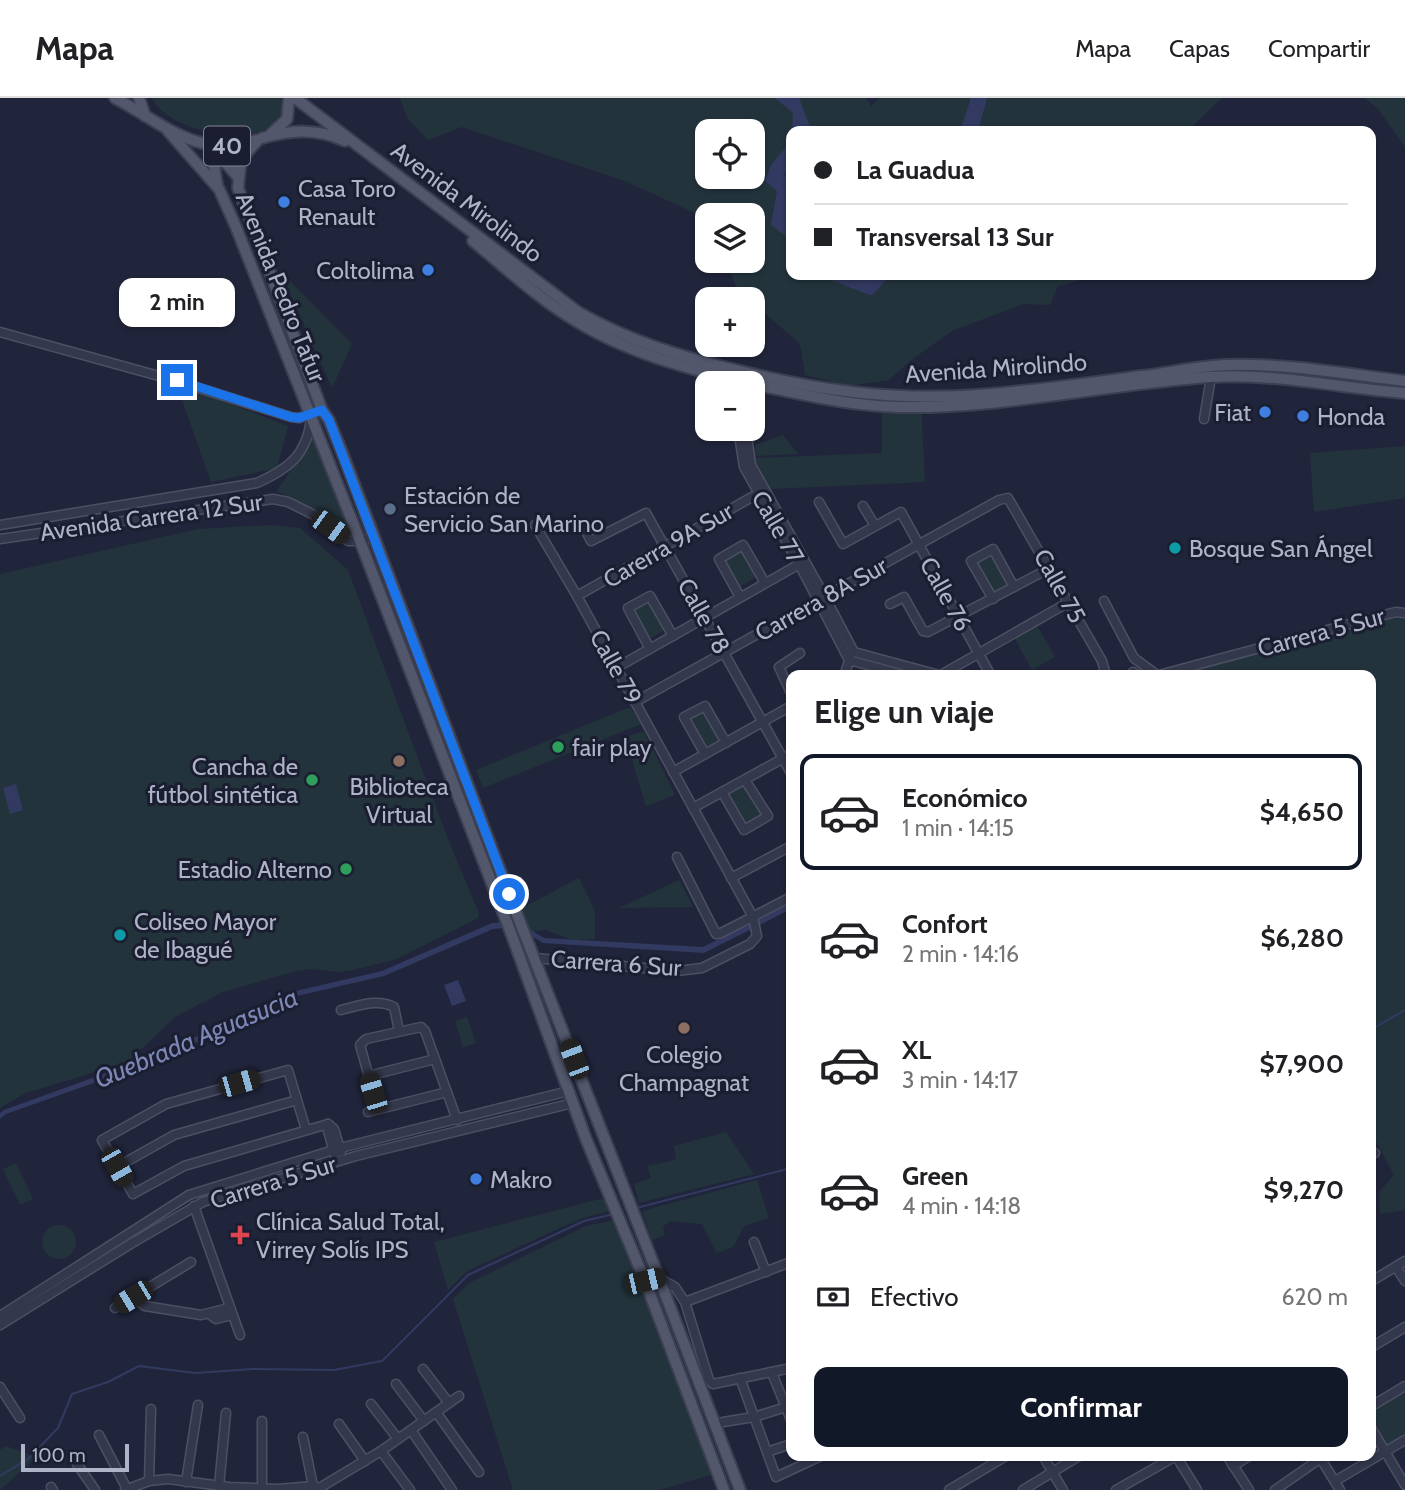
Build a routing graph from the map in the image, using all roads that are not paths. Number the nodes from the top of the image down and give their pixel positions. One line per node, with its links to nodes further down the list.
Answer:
1 (115, 98): 5 (main road, 40)
2 (139, 98): 5 (main road)
3 (289, 98): 7 (main road, 40)
4 (295, 98): 13 (main road, Avenida Mirolindo)
5 (145, 116): 6 (main road, 40)
6 (168, 131): 7 (main road, 40); 9 (main road, Avenida Pedro Tafur)
7 (260, 139): 8 (main road, Avenida Pedro Tafur); 11 (main road, Avenida Mirolindo)
8 (238, 177): 9 (main road); 16 (main road, Avenida Pedro Tafur)
9 (219, 189): 17 (main road, Avenida Pedro Tafur)
10 (0, 332): 17 (street)
11 (698, 371)
12 (1211, 377): 14 (main road, Avenida Mirolindo); 15 (main road, Avenida Mirolindo); 18 (street)
13 (1405, 381)
14 (765, 387)
15 (1405, 393)
16 (322, 410): 17 (street); 29 (main road, Avenida Pedro Tafur)
17 (311, 417): 27 (street, Avenida Carrera 12 Sur); 32 (main road, Avenida Pedro Tafur)
18 (1204, 419)
19 (740, 441): 21 (street, Calle 77)
20 (748, 441): 21 (street, Calle 77)
21 (759, 488): 34 (street, Carerra 9A Sur); 35 (street, Calle 77)
22 (1008, 499): 33 (street, Carrera 8A Sur); 36 (street, Calle 75)
23 (819, 502): 28 (street, Carrera 8A Sur)
24 (863, 506): 28 (street)
25 (901, 512): 28 (street, Carrera 8A Sur); 33 (street, Calle 76)
26 (539, 523): 39 (street, Calle 79)
27 (0, 525)
28 (875, 526)
29 (374, 537): 32 (street); 81 (main road, Avenida Pedro Tafur)
30 (589, 537): 34 (street, Calle 78)
31 (0, 540): 32 (street, Avenida Carrera 12 Sur)
32 (360, 541): 86 (main road, Avenida Pedro Tafur)
33 (919, 544): 41 (street, Carrera 8A Sur); 48 (street, Calle 76)
34 (665, 547): 39 (street, Carerra 9A Sur); 47 (street, Calle 78)
35 (802, 562): 37 (street, Carrera 8A Sur); 41 (street, Calle 77)
36 (1050, 568): 38 (street); 44 (street, Calle 75)
37 (765, 583): 40 (street, Carrera 8A Sur); 40 (street)
38 (1014, 587): 42 (street); 42 (street)
39 (577, 596): 55 (street, Calle 79)
40 (740, 597): 47 (street, Carrera 8A Sur)
41 (822, 598): 51 (street, Carrera 8A Sur); 54 (street, Calle 77)
42 (993, 599): 48 (street)
43 (1104, 601): 62 (street)
44 (1069, 602): 53 (street); 61 (street, Calle 75)
45 (890, 604): 48 (street)
46 (1405, 613): 63 (street, Carrera 5 Sur)
47 (705, 617): 49 (street, Carrera 8A Sur); 51 (street, Calle 78)
48 (959, 617): 53 (street, Calle 76)
49 (673, 636): 50 (street, Carrera 8A Sur); 50 (street)
50 (650, 649): 55 (street, Carrera 8A Sur)
51 (724, 652): 65 (street, Carrera 8A Sur); 67 (street, Calle 78)
52 (800, 653): 64 (street)
53 (978, 653): 59 (street); 60 (street, Calle 76)
54 (851, 656): 56 (street); 57 (street); 58 (street)
55 (616, 668): 65 (street, Calle 79)
56 (846, 670)
57 (891, 670)
58 (913, 670)
59 (949, 670)
60 (988, 670)
61 (1105, 670)
62 (1150, 670)
63 (1175, 670)
64 (786, 682)
65 (635, 702): 72 (street, Calle 79)
66 (786, 709): 67 (street)
67 (763, 722): 68 (street); 70 (street, Calle 78)
68 (726, 743): 69 (street); 69 (street)
69 (705, 754): 72 (street)
70 (786, 755)
71 (786, 757): 73 (street)
72 (673, 772): 75 (street, Calle 79)
73 (746, 780): 74 (street); 74 (street)
74 (722, 792): 75 (street)
75 (693, 808): 78 (street, Calle 79)
76 (786, 849): 78 (street)
77 (677, 856): 80 (street)
78 (731, 878): 80 (street, Calle 79)
79 (786, 901): 80 (street)
80 (755, 923): 81 (street, Carrera 6 Sur)
81 (535, 958): 104 (main road, Avenida Pedro Tafur)
82 (341, 1010): 83 (street)
83 (399, 1031): 84 (street); 85 (street)
84 (435, 1059): 85 (street); 87 (street)
85 (368, 1076): 90 (street)
86 (569, 1091): 89 (main road, Avenida Pedro Tafur); 92 (street, Carrera 5 Sur)
87 (447, 1092): 90 (street); 92 (street)
88 (297, 1100): 93 (street); 96 (street); 96 (street)
89 (573, 1103): 95 (street, Carrera 5 Sur); 106 (main road, Avenida Pedro Tafur)
90 (378, 1109): 91 (street)
91 (368, 1112)
92 (457, 1120): 94 (street, Carrera 5 Sur)
93 (306, 1130): 94 (street); 96 (street)
94 (337, 1149): 95 (street); 112 (street, Carrera 5 Sur)
95 (340, 1161): 97 (street, Carrera 5 Sur)
96 (117, 1167)
97 (194, 1206): 111 (street); 113 (street, Carrera 5 Sur)
98 (754, 1242): 103 (street)
99 (1405, 1261): 102 (street)
100 (191, 1262): 108 (street)
101 (786, 1264): 103 (street)
102 (1396, 1267): 105 (street); 107 (street)
103 (766, 1272): 109 (street)
104 (659, 1278): 106 (street); 109 (street); 178 (main road, Avenida Pedro Tafur)
105 (1376, 1279)
106 (645, 1281): 177 (main road, Avenida Pedro Tafur)
107 (1405, 1281)
108 (133, 1297): 110 (street); 111 (street)
109 (685, 1302): 120 (street)
110 (115, 1308)
111 (230, 1312): 115 (street)
112 (0, 1315)
113 (0, 1325)
114 (1405, 1327): 116 (street)
115 (240, 1335)
116 (1376, 1344)
117 (423, 1369): 125 (street)
118 (786, 1369): 119 (street)
119 (772, 1373): 120 (street); 129 (street)
120 (740, 1378): 133 (street)
121 (396, 1384): 136 (street)
122 (1405, 1386): 126 (street)
123 (0, 1387): 134 (street)
124 (459, 1396): 125 (street)
125 (449, 1403): 131 (street)
126 (1376, 1403)
127 (371, 1404): 143 (street)
128 (198, 1405): 167 (street)
129 (786, 1407): 133 (street)
130 (151, 1409): 166 (street)
131 (436, 1412): 136 (street); 164 (street)
132 (226, 1413): 170 (street)
133 (754, 1417): 137 (street); 147 (street)
134 (20, 1418)
135 (262, 1421): 173 (street)
136 (424, 1421): 139 (street)
137 (723, 1422)
138 (339, 1424): 150 (street)
139 (411, 1430): 143 (street); 176 (street)
140 (99, 1435): 172 (street)
141 (1376, 1436): 148 (street)
142 (303, 1437): 171 (street)
143 (398, 1439): 146 (street)
144 (1405, 1440): 148 (street)
145 (786, 1446): 147 (street)
146 (381, 1451): 150 (street); 175 (street)
147 (767, 1452): 151 (street)
148 (1385, 1452): 149 (street); 169 (street)
149 (1376, 1457)
150 (365, 1461): 171 (street)
151 (803, 1461)
152 (998, 1461): 179 (street)
153 (1046, 1461): 165 (street)
154 (1071, 1461): 165 (street)
155 (1167, 1461): 182 (street)
156 (1179, 1461): 183 (street)
157 (1230, 1461): 163 (street)
158 (1241, 1461): 163 (street)
159 (1314, 1461): 185 (street)
160 (1322, 1461): 168 (street)
161 (1370, 1461): 168 (street)
162 (77, 1464): 174 (street)
163 (1233, 1466): 184 (street)
164 (479, 1472)
165 (1053, 1472): 180 (street); 181 (street)
166 (149, 1480): 167 (street); 172 (street)
167 (186, 1482): 170 (street)
168 (1335, 1482): 186 (street)
169 (1405, 1485)
170 (219, 1486): 173 (street)
171 (316, 1488): 173 (street)
172 (126, 1489)
173 (262, 1489)
174 (94, 1490)
175 (410, 1490)
176 (452, 1490)
177 (724, 1490)
178 (740, 1490)
179 (949, 1490)
180 (1023, 1490)
181 (1063, 1490)
182 (1116, 1490)
183 (1197, 1490)
184 (1249, 1490)
185 (1275, 1490)
186 (1340, 1490)

